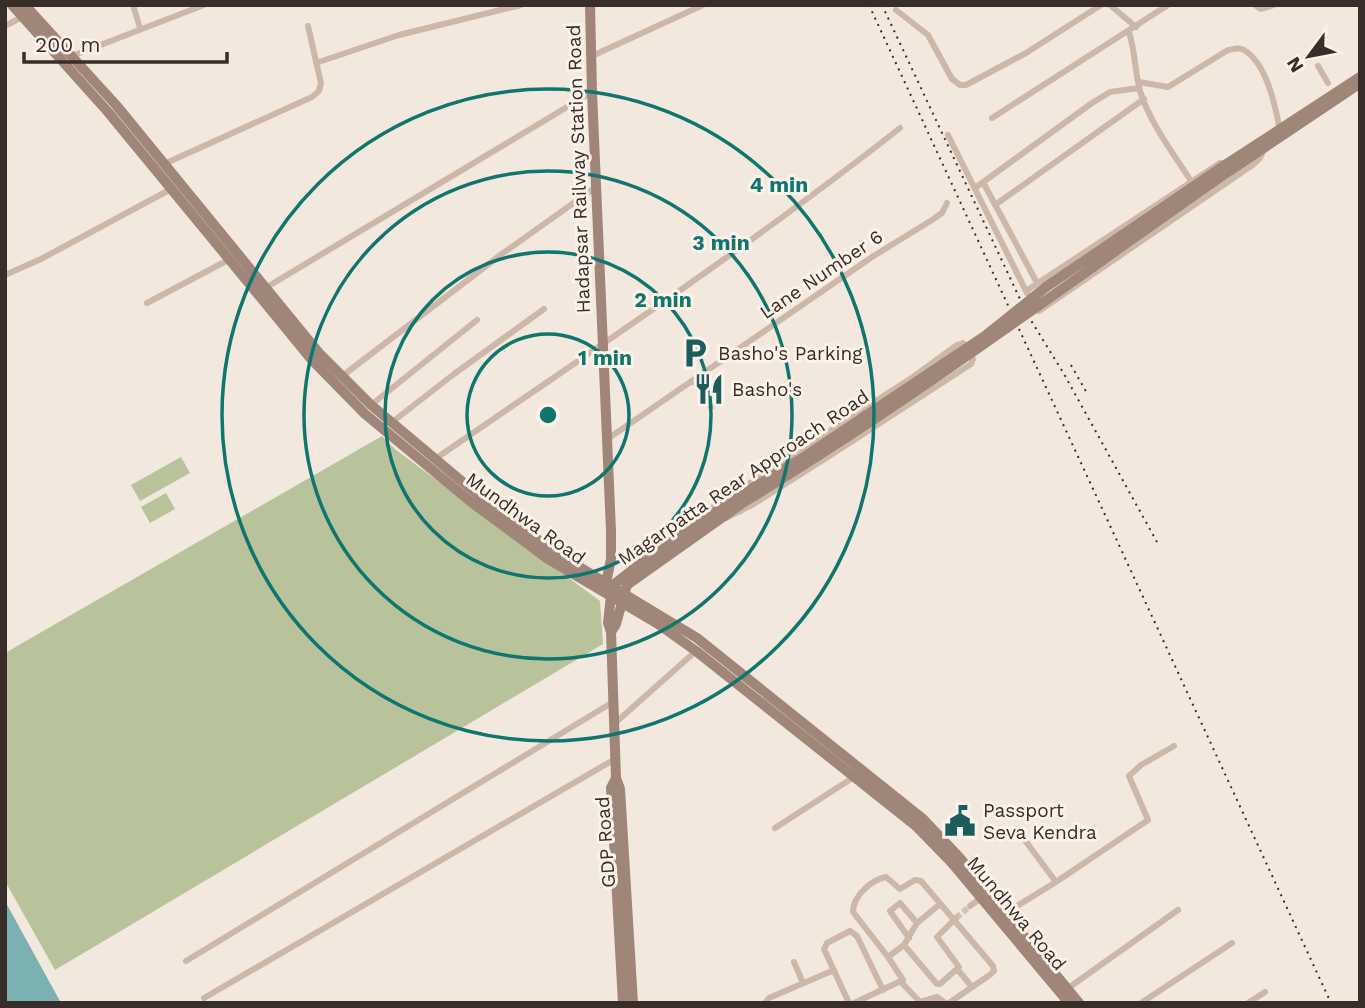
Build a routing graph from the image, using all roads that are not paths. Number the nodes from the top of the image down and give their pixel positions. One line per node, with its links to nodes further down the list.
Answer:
1 (12, 5): 13 (main road, Mundhwa Road)
2 (132, 5): 16 (street)
3 (204, 5): 16 (street)
4 (520, 5): 20 (street)
5 (590, 5): 19 (main road, Hadapsar Railway Station Road)
6 (702, 5): 19 (street)
7 (1101, 5): 12 (street)
8 (1110, 5): 17 (street)
9 (1168, 5): 17 (street)
10 (1255, 5): 11 (street)
11 (1274, 5)
12 (896, 10)
13 (26, 11): 14 (street); 18 (main road, Mundhwa Road); 36 (main road, Mundhwa Road)
14 (5, 26)
15 (308, 26): 20 (street)
16 (140, 29): 18 (street)
17 (1132, 29): 25 (street); 28 (street)
18 (72, 56): 33 (main road, Mundhwa Road)
19 (592, 56): 26 (main road, Hadapsar Railway Station Road)
20 (316, 63): 33 (street)
21 (1318, 66): 23 (street)
22 (1360, 77): 30 (main road, Magarpatta Rear Approach Road)
23 (1328, 83)
24 (1360, 84): 32 (main road, Magarpatta Rear Approach Road)
25 (1139, 85): 27 (street); 30 (street); 35 (street)
26 (592, 92): 37 (main road, Hadapsar Railway Station Road); 44 (street)
27 (1144, 99): 34 (street); 40 (street)
28 (992, 118)
29 (900, 128): 49 (street)
30 (1280, 130): 32 (main road, Magarpatta Rear Approach Road)
31 (948, 135): 38 (street)
32 (1264, 145): 34 (street); 45 (street); 57 (main road, Magarpatta Rear Approach Road, bridge)
33 (164, 164): 36 (main road, Mundhwa Road)
34 (1191, 181): 43 (street)
35 (983, 182): 38 (street); 40 (street)
36 (176, 186): 41 (main road, Mundhwa Road); 42 (street); 44 (main road, Mundhwa Road)
37 (596, 187): 49 (main road, Hadapsar Railway Station Road); 50 (street)
38 (975, 188): 45 (street)
39 (947, 203): 51 (street, Lane Number 6)
40 (995, 205): 43 (street)
41 (230, 260): 46 (street); 53 (main road, Mundhwa Road)
42 (5, 275)
43 (1037, 283): 45 (street)
44 (267, 287): 50 (main road, Mundhwa Road)
45 (1026, 291)
46 (147, 303)
47 (544, 309): 54 (street)
48 (477, 320): 53 (street)
49 (602, 345): 55 (main road, Hadapsar Railway Station Road); 56 (street)
50 (341, 377): 53 (main road, Mundhwa Road)
51 (694, 381): 52 (street); 55 (street, Lane Number 6)
52 (711, 407)
53 (373, 411): 54 (main road, Mundhwa Road); 60 (main road, Mundhwa Road)
54 (391, 423): 56 (main road, Mundhwa Road)
55 (606, 440): 60 (main road, Hadapsar Railway Station Road)
56 (435, 458): 60 (main road, Mundhwa Road)
57 (741, 499): 58 (main road, Magarpatta Rear Approach Road); 59 (main road, Magarpatta Rear Approach Road)
58 (717, 521): 59 (street); 61 (main road, Magarpatta Rear Approach Road)
59 (695, 526): 60 (main road, Magarpatta Rear Approach Road)
60 (609, 588): 61 (main road, Mundhwa Road); 62 (main road)
61 (622, 598): 62 (main road, Magarpatta Rear Approach Road); 63 (main road, Mundhwa Road); 64 (main road, Mundhwa Road)
62 (611, 632): 65 (main road)
63 (696, 651): 64 (main road, Mundhwa Road); 66 (street)
64 (750, 687): 69 (main road, Mundhwa Road); 71 (main road, Mundhwa Road)
65 (613, 702): 66 (main road); 85 (street)
66 (614, 724): 68 (main road)
67 (1174, 746): 74 (street)
68 (615, 759): 70 (main road); 95 (street)
69 (853, 777): 71 (main road, Mundhwa Road); 72 (street)
70 (616, 779): 96 (main road, GDP Road); 97 (main road, GDP Road)
71 (919, 823): 75 (main road, Mundhwa Road); 79 (main road, Mundhwa Road)
72 (775, 828)
73 (1021, 835): 74 (street)
74 (1056, 882): 79 (street)
75 (981, 898): 77 (street); 79 (main road, Mundhwa Road)
76 (939, 905): 80 (street); 81 (street); 84 (street)
77 (970, 906)
78 (1178, 910): 92 (street)
79 (1002, 915): 92 (main road, Mundhwa Road); 101 (main road, Mundhwa Road)
80 (954, 919): 88 (street); 91 (street)
81 (917, 923): 82 (street); 82 (street)
82 (906, 941): 84 (street); 88 (street)
83 (1232, 943): 103 (street)
84 (888, 957): 89 (street)
85 (186, 961)
86 (794, 962): 90 (street)
87 (834, 970): 90 (street); 93 (street); 99 (street)
88 (958, 970): 91 (street)
89 (901, 982): 93 (street); 100 (street)
90 (803, 983): 98 (street)
91 (972, 988): 100 (street)
92 (1067, 989): 102 (main road, Mundhwa Road)
93 (883, 990): 99 (street)
94 (1265, 992): 104 (street)
95 (204, 998)
96 (623, 1003)
97 (633, 1003)
98 (765, 1003)
99 (852, 1003)
100 (947, 1003)
101 (1069, 1003)
102 (1079, 1003)
103 (1141, 1003)
104 (1248, 1003)

